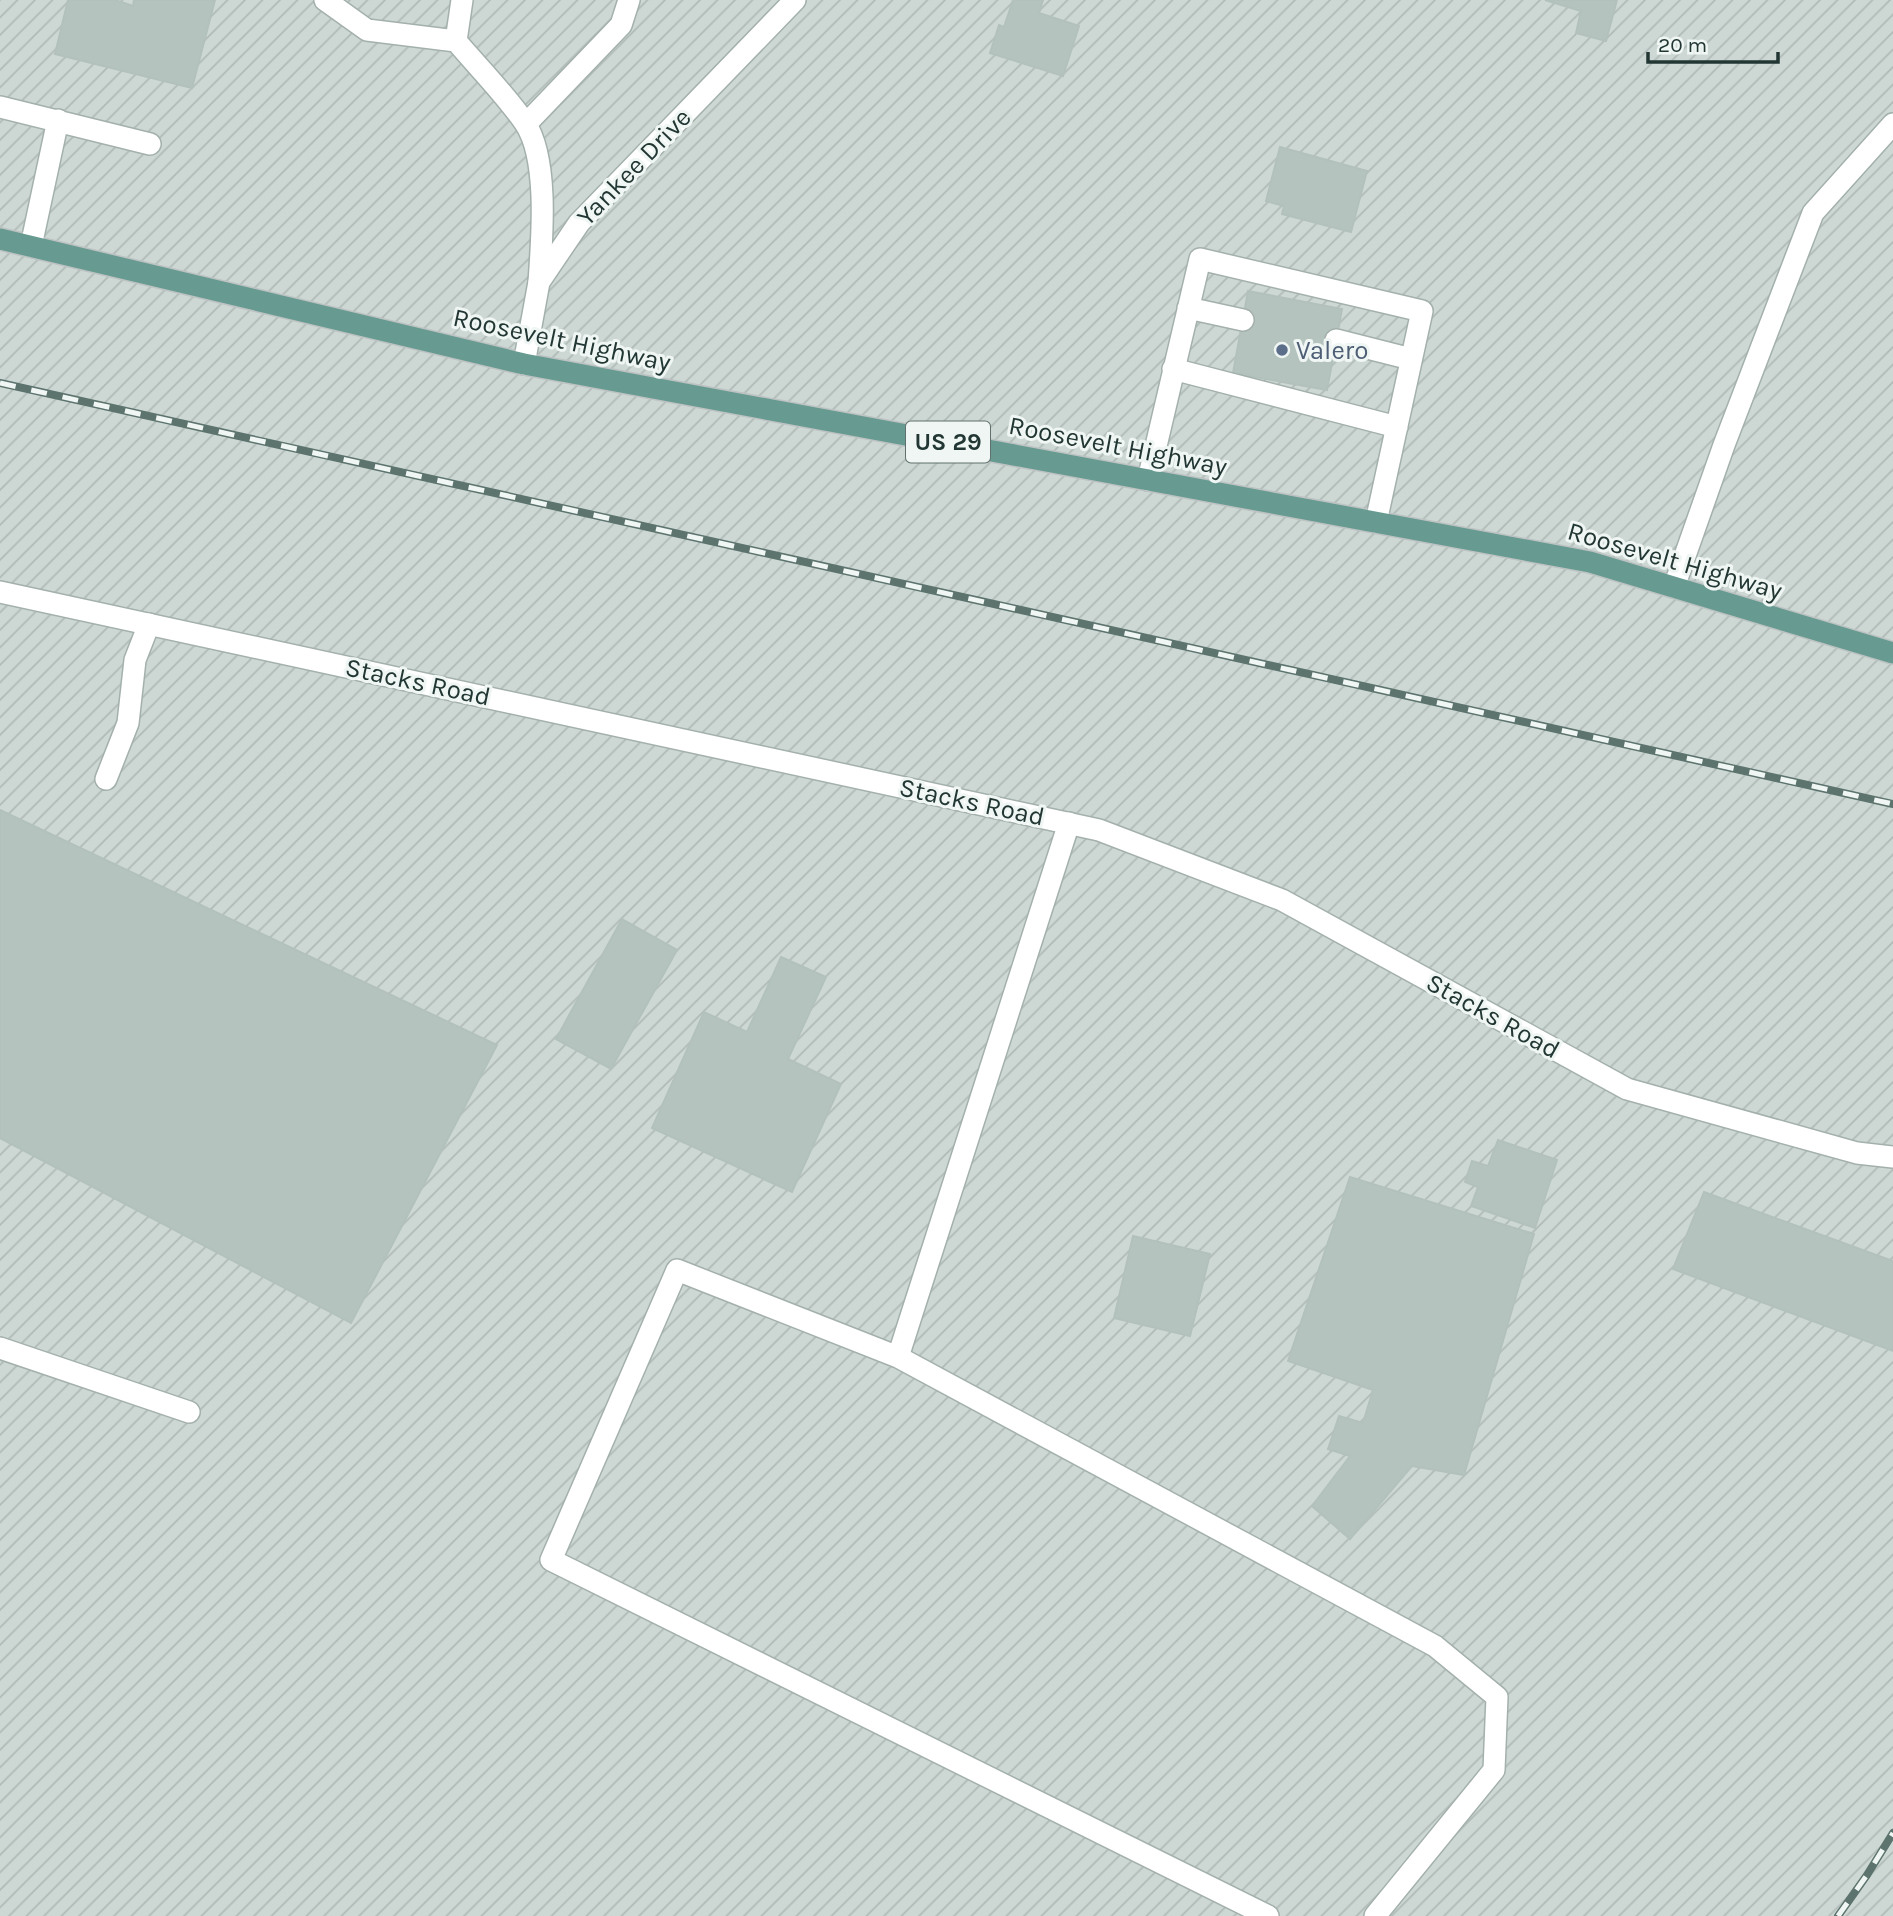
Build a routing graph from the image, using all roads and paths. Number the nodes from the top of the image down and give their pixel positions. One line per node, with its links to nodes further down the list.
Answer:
1 (325, 0): 5 (street)
2 (462, 0): 5 (street)
3 (629, 0): 8 (street)
4 (795, 0): 13 (street, Yankee Drive)
5 (456, 41): 8 (street)
6 (0, 107): 7 (street)
7 (58, 121): 10 (street); 12 (street)
8 (526, 124): 13 (street)
9 (1893, 124): 23 (street)
10 (150, 144)
11 (0, 239): 12 (main road, Roosevelt Highway / US 29)
12 (31, 246): 18 (main road, Roosevelt Highway / US 29)
13 (539, 282): 18 (street, Yankee Drive)
14 (1188, 307): 15 (street); 17 (street); 19 (street)
15 (1243, 320)
16 (1336, 340): 17 (street)
17 (1411, 359): 20 (street)
18 (524, 363): 21 (main road, Roosevelt Highway / US 29)
19 (1173, 369): 20 (street); 21 (street)
20 (1397, 427): 22 (street)
21 (1148, 480): 22 (main road, Roosevelt Highway / US 29)
22 (1376, 522): 23 (main road, Roosevelt Highway / US 29)
23 (1674, 587): 26 (main road, Roosevelt Highway / US 29)
24 (0, 592): 25 (street, Stacks Road)
25 (149, 624): 27 (street); 28 (street, Stacks Road)
26 (1893, 653)
27 (106, 779)
28 (1069, 823): 29 (street, Stacks Road); 31 (street)
29 (1893, 1157)
30 (0, 1348): 32 (street)
31 (898, 1357): 33 (street); 34 (street)
32 (189, 1412)
33 (1268, 1916)
34 (1375, 1916)

